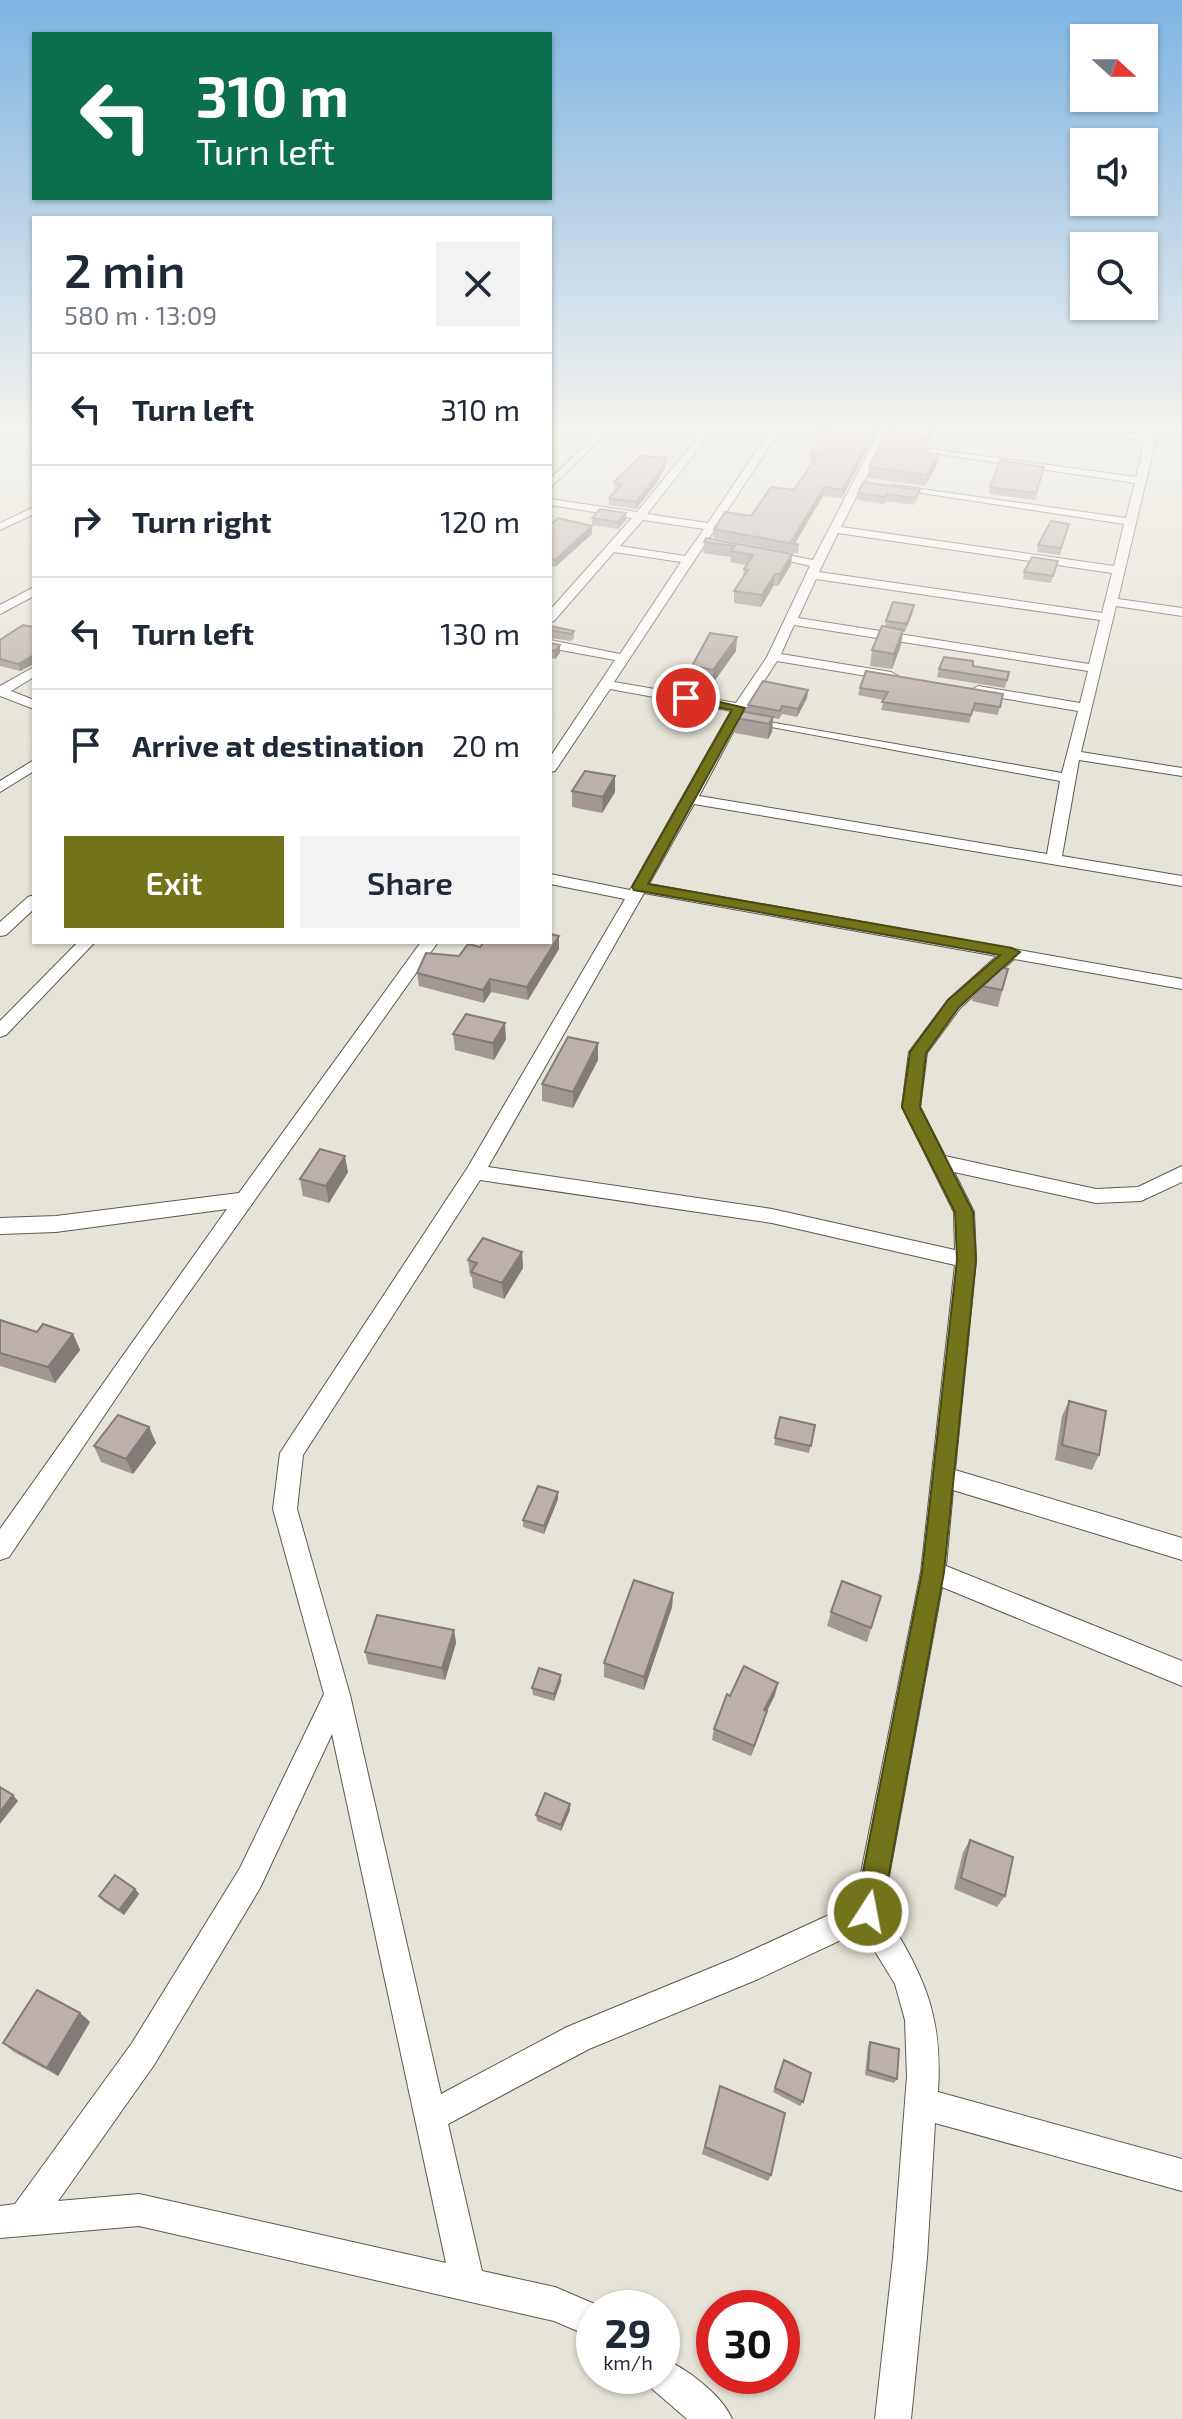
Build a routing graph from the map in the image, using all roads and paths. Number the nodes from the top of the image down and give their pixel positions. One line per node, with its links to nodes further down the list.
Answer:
1 (619, 539): 8 (street)
2 (704, 539): 6 (street)
3 (830, 539): 11 (street)
4 (903, 539): 12 (street)
5 (1127, 539): 12 (street)
6 (702, 542): 7 (street); 10 (street)
7 (717, 545)
8 (611, 548): 10 (street); 17 (street)
9 (760, 553): 11 (street)
10 (688, 560): 22 (street)
11 (816, 569): 18 (street); 19 (street)
12 (1119, 570): 14 (street)
13 (32, 592): 15 (street)
14 (1113, 602): 16 (street); 18 (street)
15 (0, 610)
16 (1182, 612)
17 (552, 616)
18 (1107, 617): 23 (street)
19 (792, 621): 21 (street); 23 (street)
20 (552, 644): 22 (street)
21 (773, 657): 25 (street); 31 (street)
22 (623, 658): 26 (street)
23 (1093, 668): 30 (street)
24 (32, 672): 28 (street)
25 (913, 680)
26 (606, 684): 31 (street); 34 (street)
27 (960, 688): 30 (street)
28 (0, 691): 29 (street)
29 (32, 704)
30 (1085, 708): 32 (street)
31 (736, 713): 36 (street); 38 (street)
32 (1074, 755): 35 (street); 36 (street)
33 (32, 765): 37 (street)
34 (552, 765)
35 (1182, 772)
36 (1068, 778): 39 (street)
37 (0, 788)
38 (690, 799): 39 (street); 42 (street)
39 (1054, 859): 41 (street)
40 (552, 879): 42 (street)
41 (1182, 881)
42 (637, 891): 47 (street); 51 (street)
43 (32, 902): 44 (street)
44 (0, 931)
45 (85, 944): 49 (street)
46 (421, 944): 53 (street)
47 (1012, 952): 48 (street); 50 (street)
48 (1182, 984)
49 (4, 1021)
50 (940, 1162): 52 (street); 55 (street)
51 (475, 1172): 55 (street); 61 (street)
52 (1182, 1173)
53 (245, 1199): 54 (street); 57 (street)
54 (0, 1226)
55 (966, 1260): 56 (street)
56 (944, 1477): 58 (street); 59 (street)
57 (0, 1549)
58 (1182, 1549)
59 (933, 1572): 60 (street); 62 (street)
60 (1182, 1674)
61 (337, 1695): 64 (street); 66 (street)
62 (868, 1912): 63 (street); 64 (street)
63 (921, 2103): 65 (street); 71 (street)
64 (432, 2116): 67 (street)
65 (1182, 2175)
66 (12, 2221): 67 (street)
67 (468, 2285): 68 (street)
68 (576, 2313)
69 (680, 2390): 70 (street)
70 (714, 2419)
71 (893, 2419)

